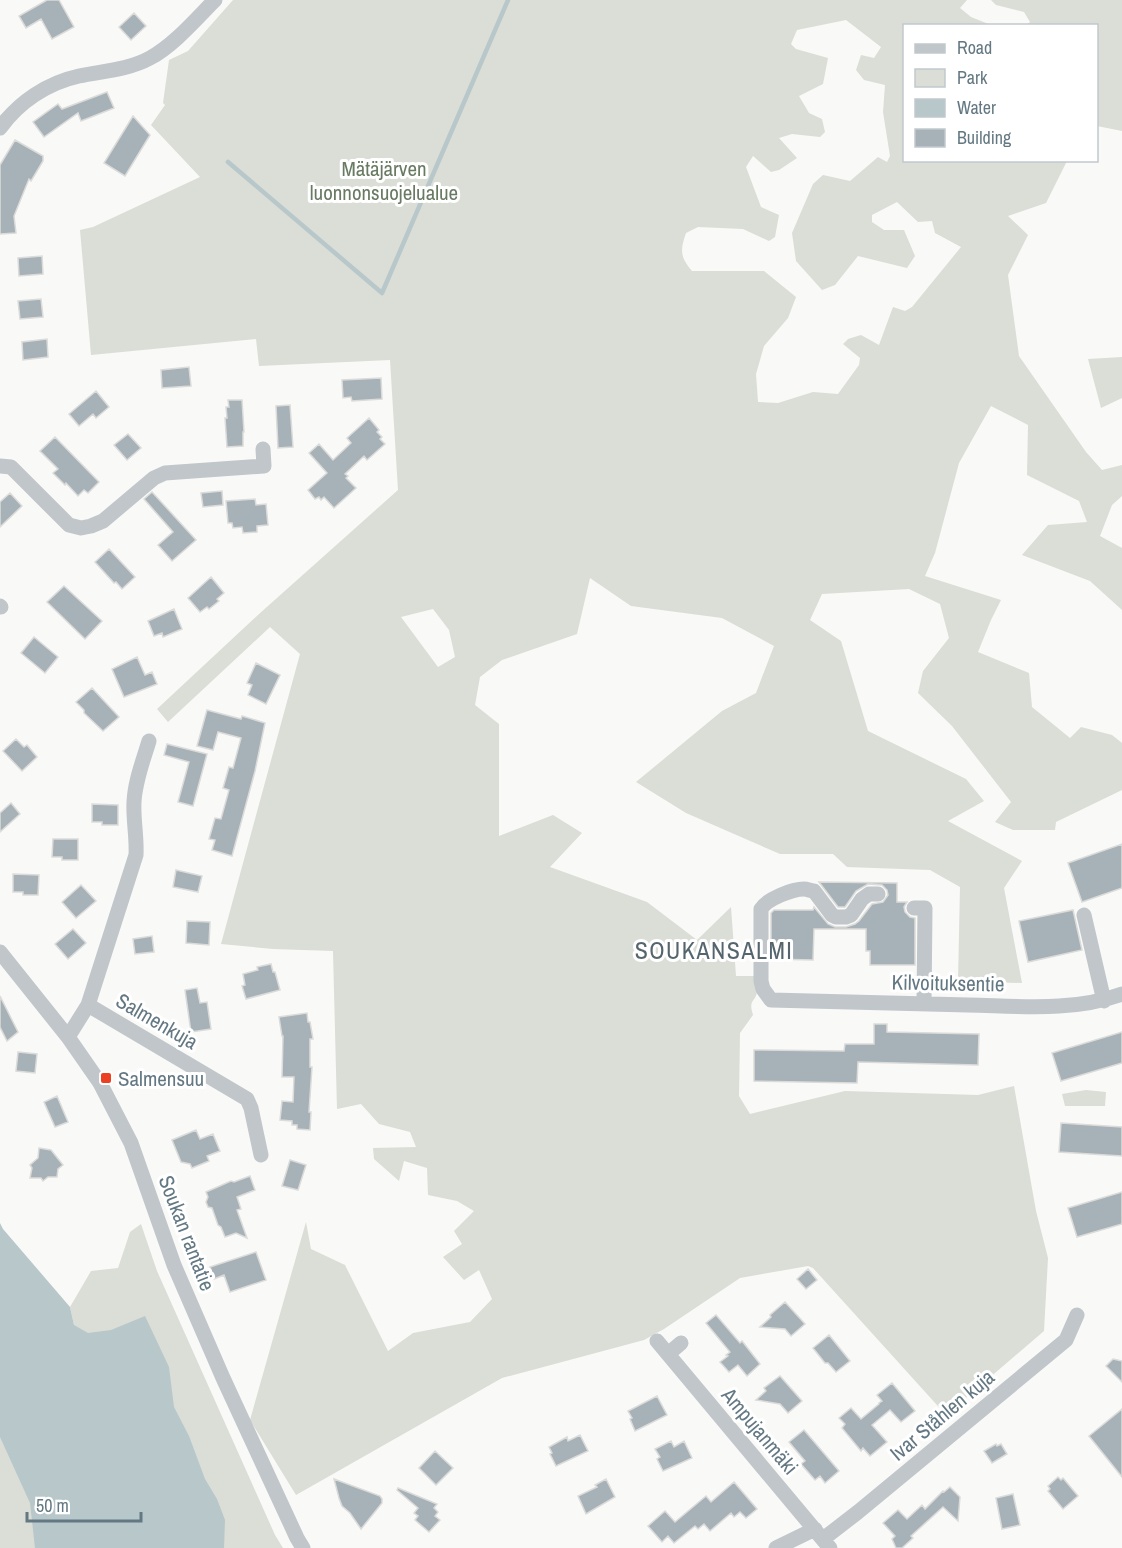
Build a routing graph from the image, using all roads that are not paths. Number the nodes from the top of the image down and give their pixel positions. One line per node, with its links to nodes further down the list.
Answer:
1 (215, 0): 2 (street)
2 (0, 128)
3 (263, 449): 4 (street)
4 (0, 466)
5 (149, 741): 13 (street)
6 (878, 894): 12 (street, Kilvoituksentie)
7 (914, 908): 12 (street)
8 (1084, 915): 11 (street)
9 (0, 952): 14 (street, Soukan rantatie)
10 (1122, 994): 11 (street, Kilvoituksentie)
11 (1104, 1001): 12 (street, Kilvoituksentie)
12 (924, 1004)
13 (88, 1005): 14 (street); 15 (street, Salmenkuja)
14 (68, 1037): 21 (street, Soukan rantatie)
15 (261, 1155)
16 (1077, 1315): 20 (street, Ivar Ståhlen kuja)
17 (657, 1341): 19 (street, Ampujanmäki)
18 (681, 1343): 19 (street)
19 (668, 1354): 20 (street, Ampujanmäki)
20 (823, 1539): 22 (street, Ivar Ståhlen kuja)
21 (303, 1548)
22 (776, 1548)

